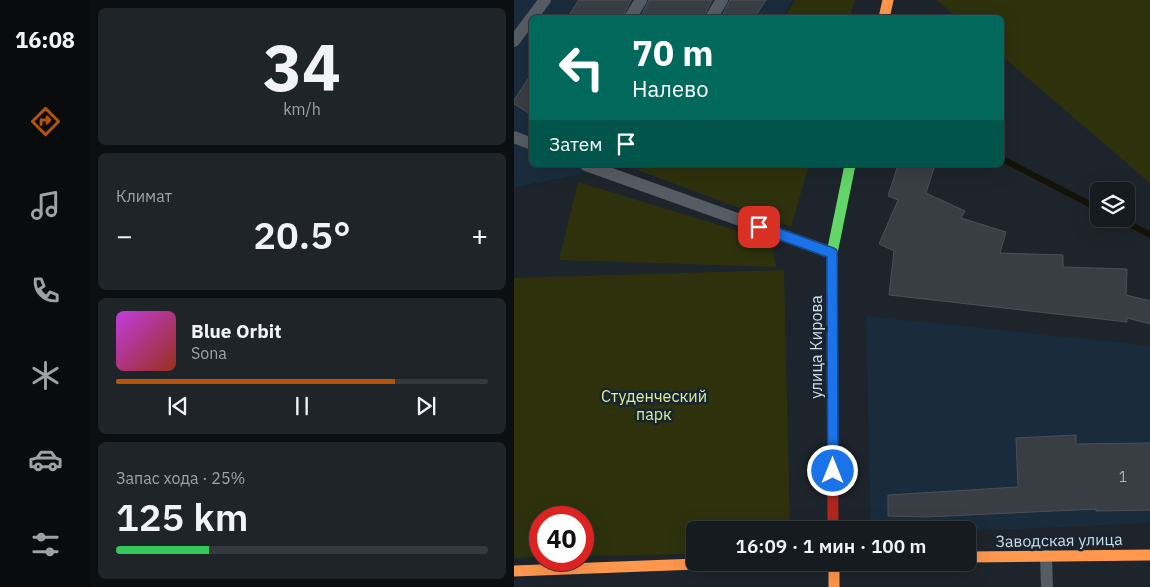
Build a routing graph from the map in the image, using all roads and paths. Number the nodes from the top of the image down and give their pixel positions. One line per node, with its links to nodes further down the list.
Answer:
1 (545, 0): 5 (lane)
2 (641, 0): 6 (lane)
3 (722, 0): 7 (lane)
4 (888, 0): 8 (street)
5 (534, 15)
6 (632, 15)
7 (712, 15)
8 (885, 15)
9 (529, 21): 10 (lane)
10 (514, 41)
11 (514, 137): 12 (lane)
12 (529, 143)
13 (599, 167): 15 (lane)
14 (850, 167): 16 (street, улица Кирова)
15 (612, 169): 16 (lane)
16 (832, 253): 17 (street, улица Кирова)
17 (833, 521)
18 (1150, 555): 19 (street, Заводская улица)
19 (1046, 556): 20 (street, Заводская улица); 25 (lane)
20 (976, 558)
21 (686, 564): 22 (street)
22 (514, 571)
23 (834, 571): 24 (street)
24 (834, 587)
25 (1047, 587)

